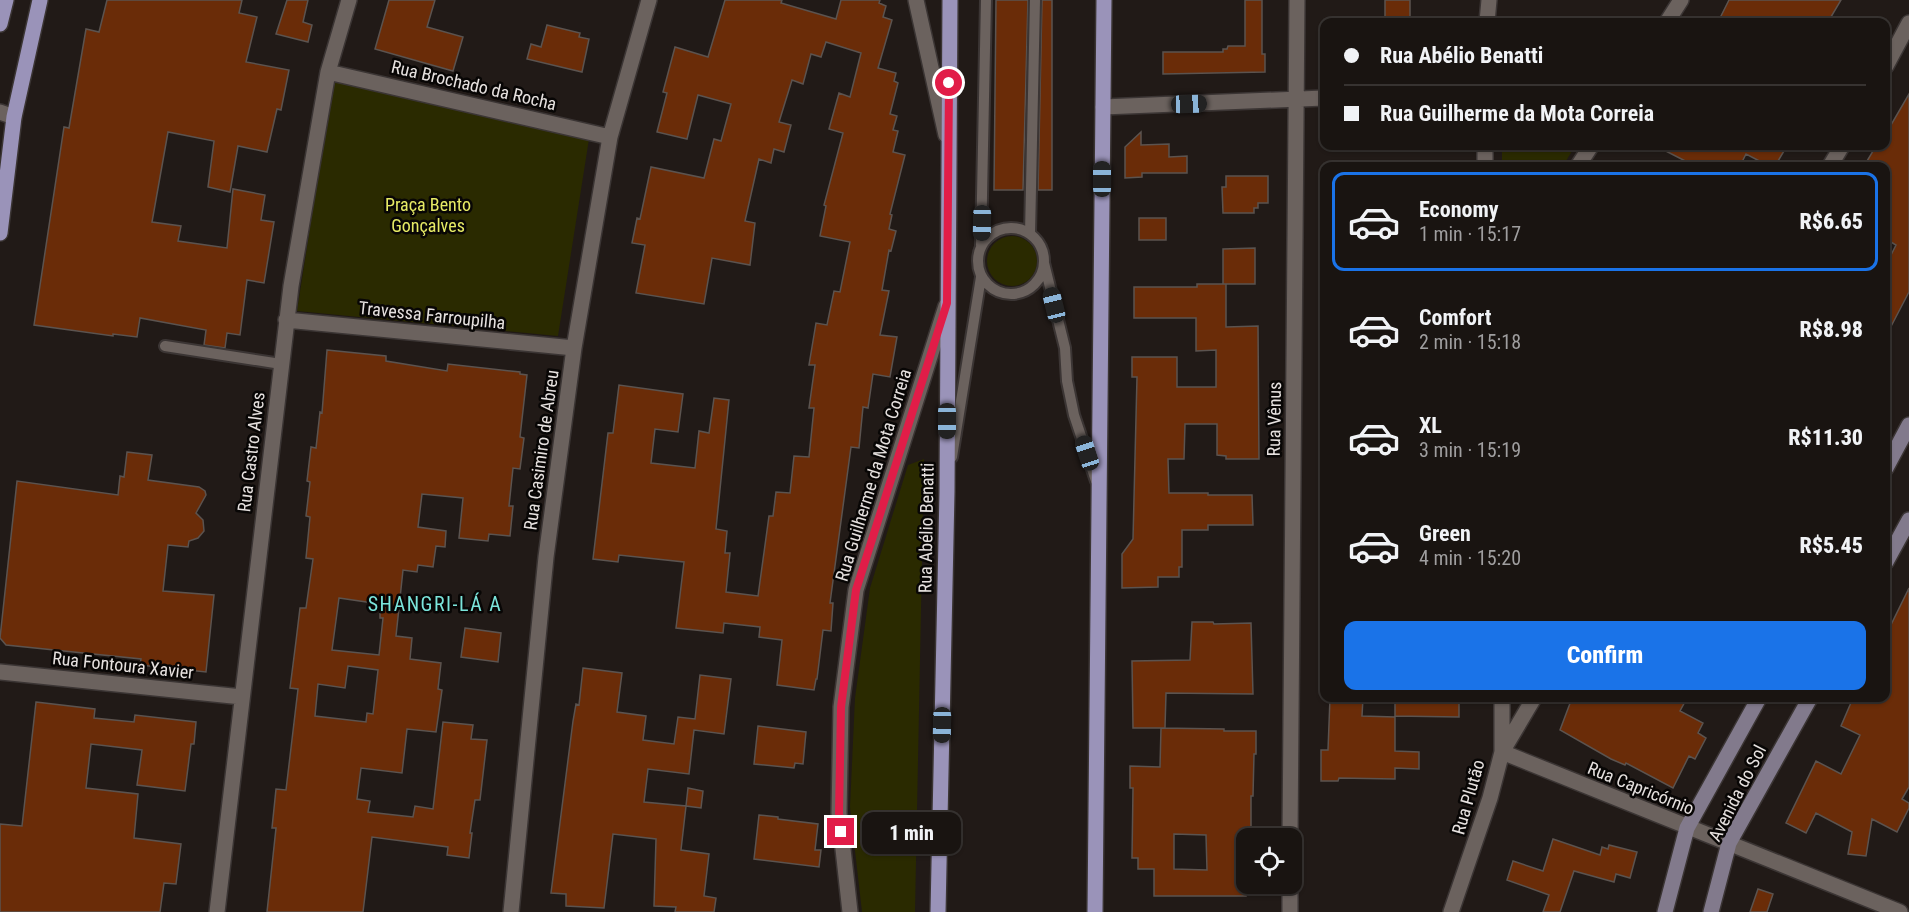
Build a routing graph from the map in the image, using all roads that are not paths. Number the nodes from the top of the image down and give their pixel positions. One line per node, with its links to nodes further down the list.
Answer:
1 (6, 0): 16 (main road)
2 (40, 0): 22 (main road)
3 (349, 0): 18 (street, Rua Castro Alves)
4 (649, 0): 23 (street, Rua Casimiro de Abreu)
5 (916, 0): 24 (street)
6 (950, 0): 24 (main road, Rua Abélio Benatti)
7 (986, 0): 27 (lane)
8 (1035, 0): 26 (lane)
9 (1104, 0): 21 (main road)
10 (1297, 0): 20 (street, Rua Vênus)
11 (1488, 0): 13 (street)
12 (1681, 0): 14 (street)
13 (1487, 18)
14 (1670, 18)
15 (1909, 23): 17 (street)
16 (0, 24)
17 (1890, 59)
18 (328, 72): 23 (street, Rua Brochado da Rocha); 31 (street, Rua Castro Alves)
19 (1320, 98): 20 (street)
20 (1296, 99): 21 (street); 48 (street, Rua Vênus)
21 (1103, 107): 37 (main road)
22 (7, 114): 25 (main road)
23 (610, 137): 33 (street, Rua Casimiro de Abreu)
24 (948, 145): 30 (main road, Rua Abélio Benatti)
25 (0, 233)
26 (1030, 234): 27 (lane); 28 (lane)
27 (981, 245): 29 (lane)
28 (1044, 263): 29 (lane); 37 (lane)
29 (981, 277): 38 (lane)
30 (947, 303): 38 (main road, Rua Abélio Benatti); 54 (street, Rua Guilherme da Mota Correia)
31 (286, 320): 33 (street, Travessa Farroupilha); 34 (street, Rua Castro Alves)
32 (165, 346): 34 (lane)
33 (574, 348): 53 (street, Rua Casimiro de Abreu)
34 (281, 364): 42 (street, Rua Castro Alves)
35 (1909, 425): 36 (street)
36 (1890, 461)
37 (1099, 490): 56 (main road)
38 (947, 492): 55 (main road, Rua Abélio Benatti)
39 (1909, 519): 40 (street)
40 (1890, 555)
41 (0, 672): 42 (street, Rua Fontoura Xavier)
42 (242, 697): 52 (street, Rua Castro Alves)
43 (1502, 702): 47 (street)
44 (1532, 702): 47 (street, Rua Plutão)
45 (1757, 702): 49 (street, Avenida do Sol)
46 (1808, 702): 50 (street, Avenida do Sol)
47 (1502, 752): 49 (street, Rua Capricórnio); 58 (street, Rua Plutão)
48 (1290, 828)
49 (1687, 828): 50 (street, Rua Capricórnio); 59 (street, Avenida do Sol)
50 (1729, 843): 60 (street, Avenida do Sol); 61 (street, Rua Capricórnio)
51 (1290, 894): 57 (street)
52 (218, 912)
53 (511, 912)
54 (850, 912)
55 (938, 912)
56 (1095, 912)
57 (1290, 912)
58 (1451, 912)
59 (1665, 912)
60 (1711, 912)
61 (1900, 912)

